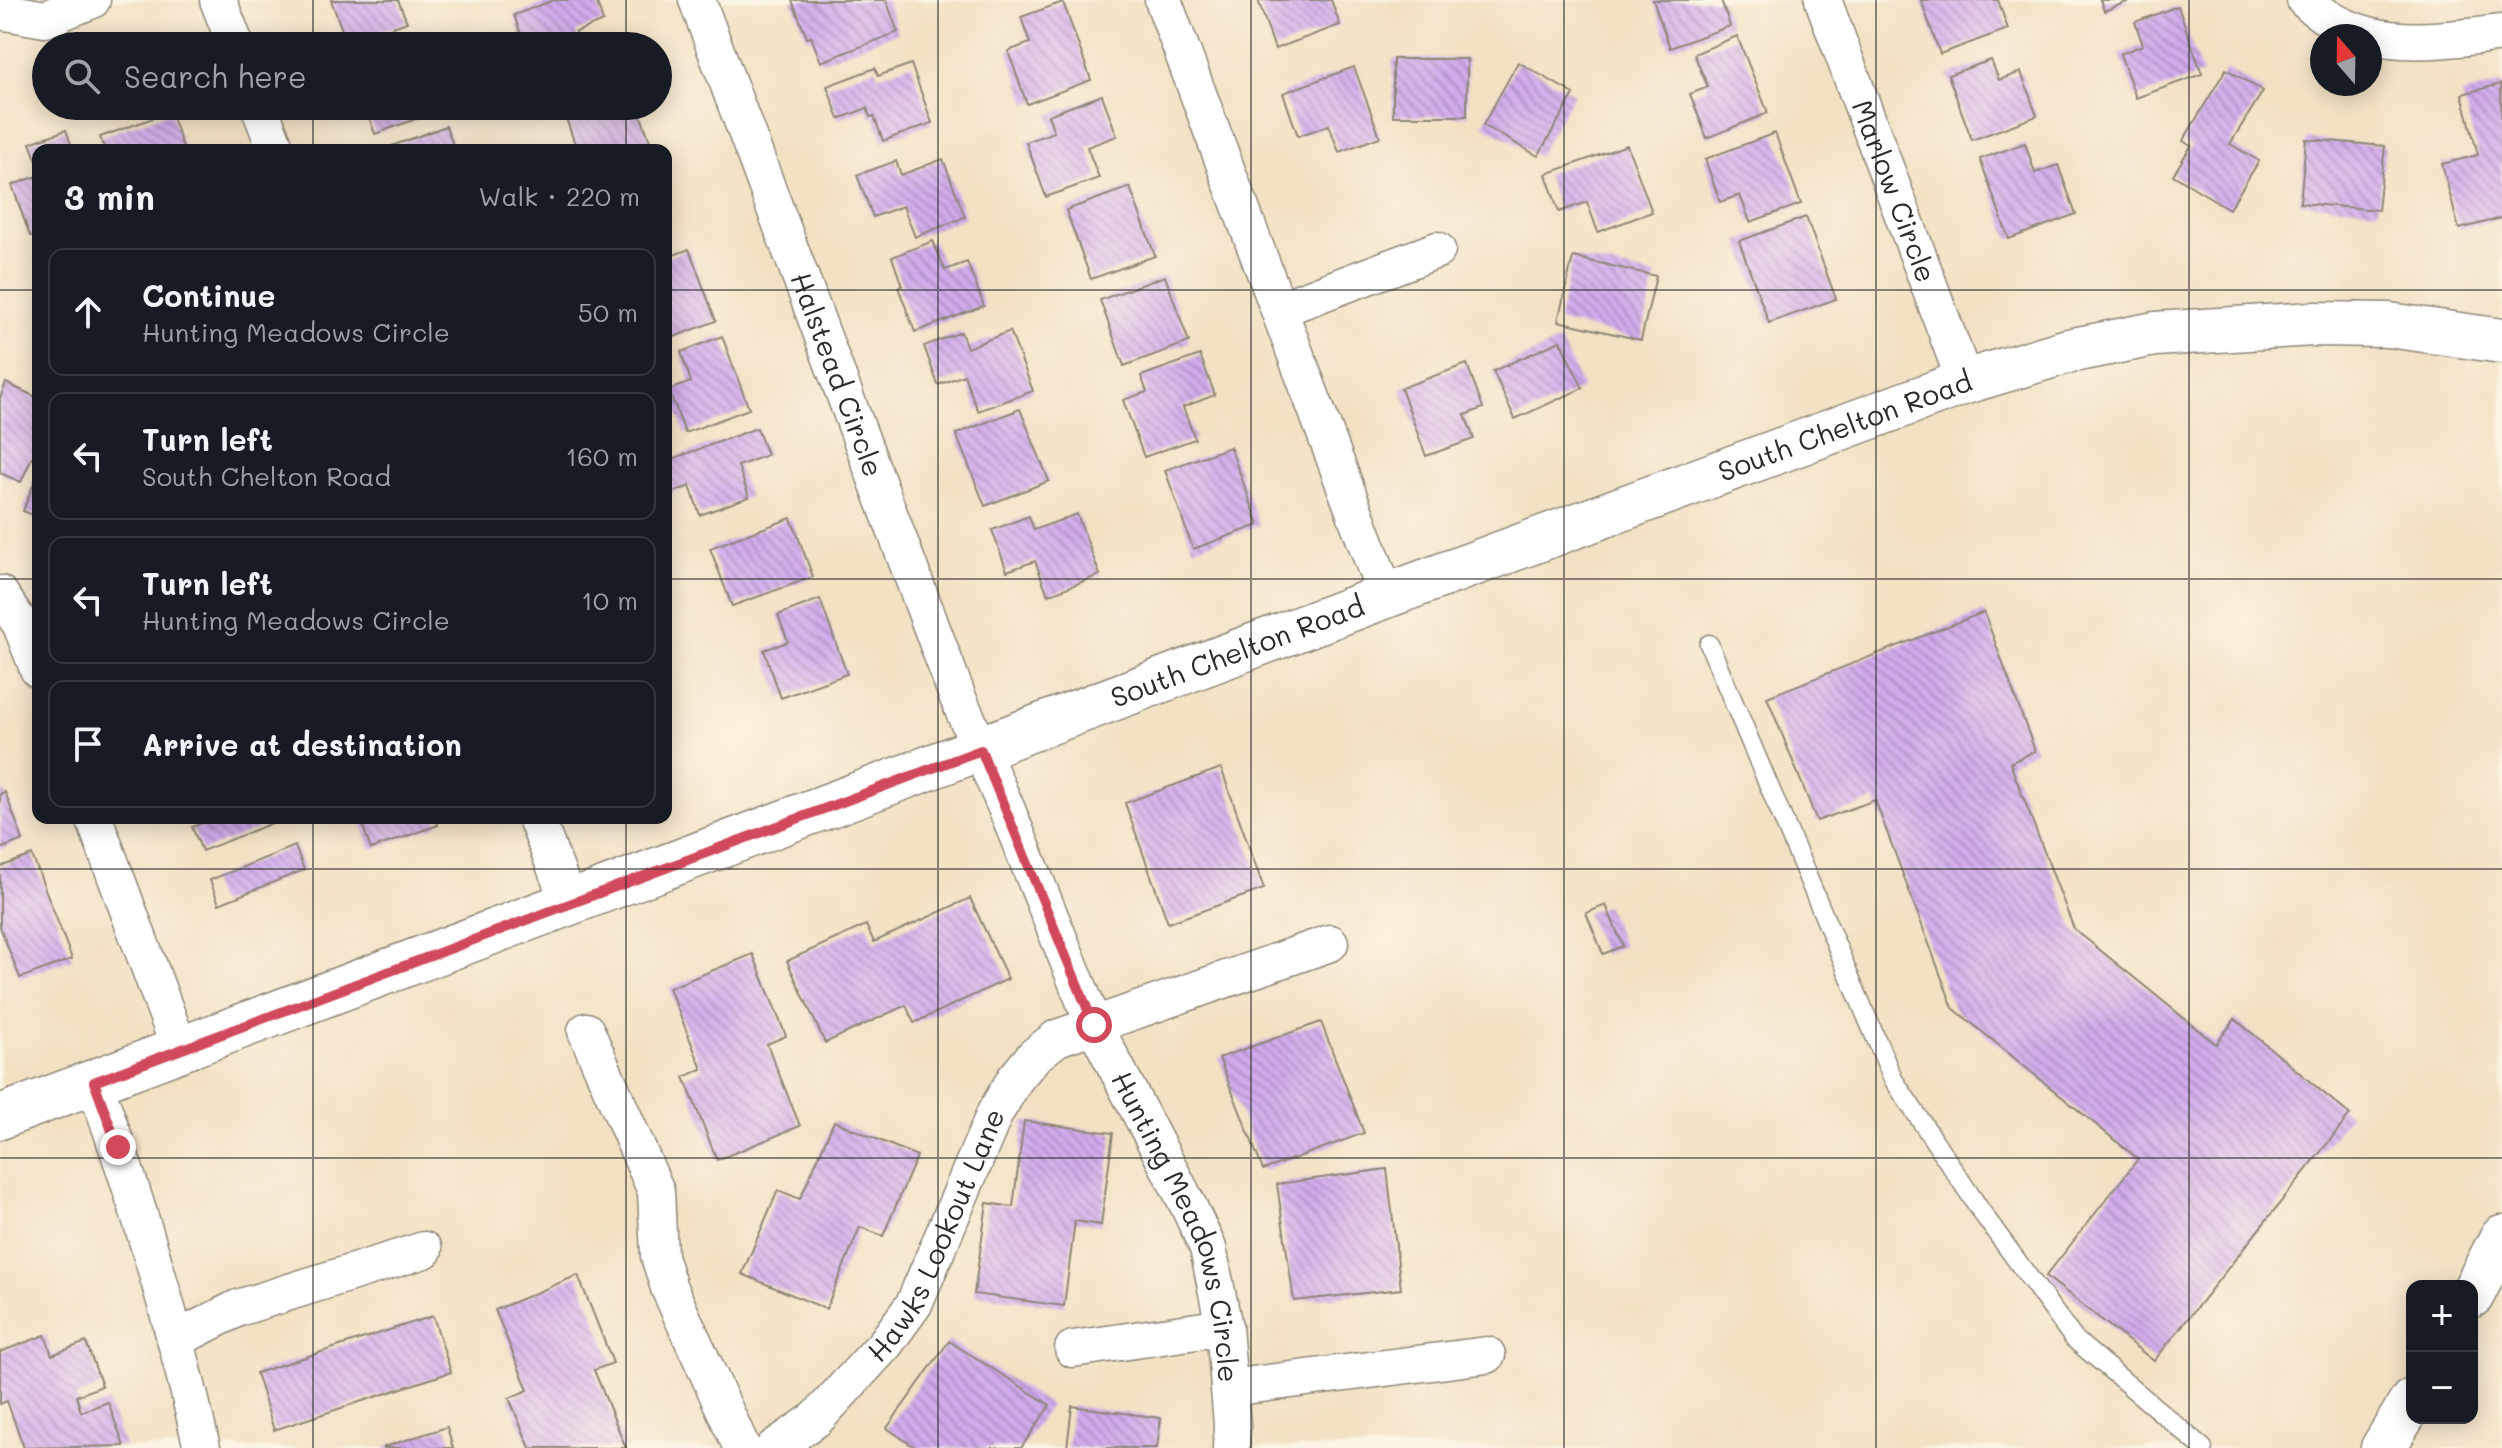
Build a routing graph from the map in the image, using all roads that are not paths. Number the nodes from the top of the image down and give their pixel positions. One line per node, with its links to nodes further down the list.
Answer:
1 (92, 0): 6 (street)
2 (218, 0): 8 (street)
3 (697, 0): 20 (street, Halstead Circle)
4 (1163, 0): 13 (street)
5 (1823, 0): 15 (street, Marlow Circle)
6 (0, 11)
7 (2311, 17): 9 (street)
8 (231, 32)
9 (2502, 33)
10 (264, 120): 11 (street)
11 (274, 144)
12 (1437, 250): 13 (street)
13 (1280, 309): 17 (street)
14 (2502, 341): 15 (main road, South Chelton Road)
15 (1965, 382): 17 (main road, South Chelton Road)
16 (0, 594): 19 (street)
17 (1386, 596): 20 (main road, South Chelton Road)
18 (1709, 644): 43 (lane)
19 (32, 653)
20 (981, 750): 23 (main road, South Chelton Road); 25 (street, Hunting Meadows Circle)
21 (96, 824): 27 (street)
22 (538, 824): 23 (street)
23 (569, 903): 27 (main road, South Chelton Road)
24 (1330, 943): 25 (street, Hawks Lookout Lane)
25 (1094, 1025): 33 (street, Hunting Meadows Circle); 41 (street, Hawks Lookout Lane)
26 (586, 1031): 40 (street)
27 (180, 1050): 28 (main road, South Chelton Road)
28 (94, 1082): 29 (main road, South Chelton Road); 34 (street)
29 (0, 1117)
30 (2502, 1237): 32 (main road)
31 (424, 1250): 34 (street)
32 (2478, 1283)
33 (1224, 1327): 35 (street); 37 (street, Hunting Meadows Circle)
34 (177, 1339): 39 (street)
35 (1073, 1349)
36 (1487, 1355): 37 (street)
37 (1229, 1388): 42 (street, Hunting Meadows Circle)
38 (2406, 1411): 44 (main road)
39 (202, 1448)
40 (742, 1448)
41 (774, 1448)
42 (1231, 1448)
43 (2203, 1448)
44 (2383, 1448)

